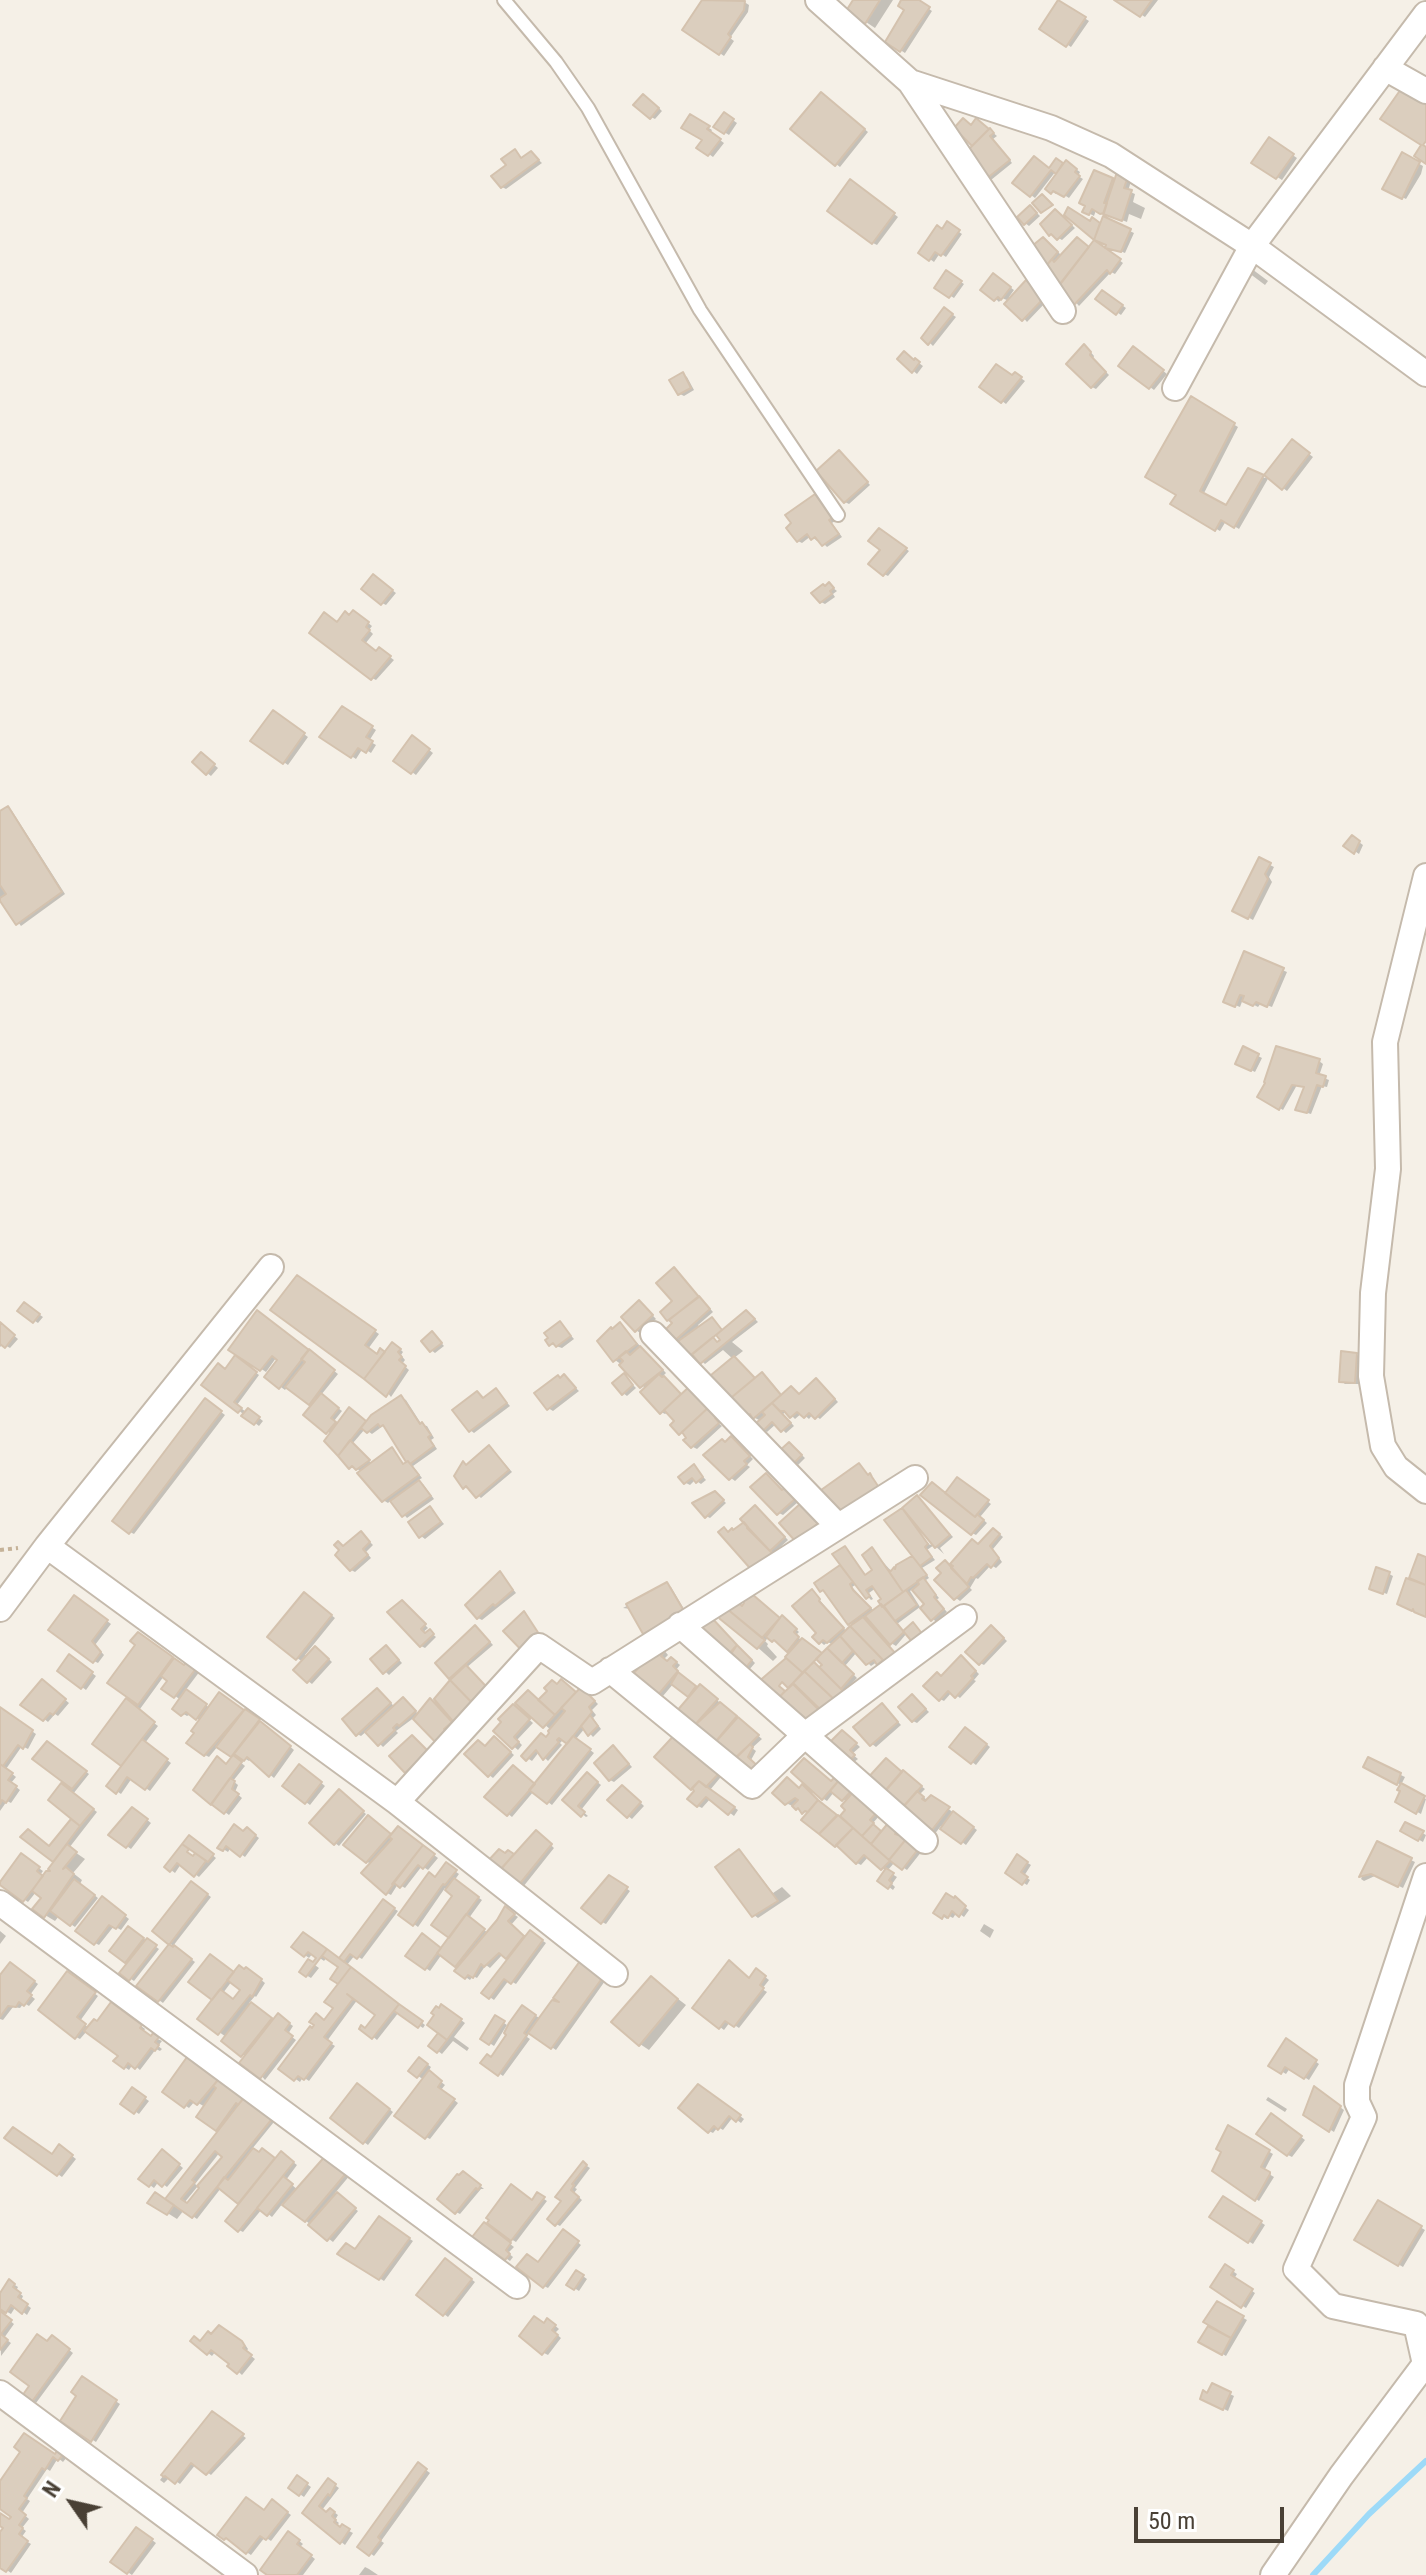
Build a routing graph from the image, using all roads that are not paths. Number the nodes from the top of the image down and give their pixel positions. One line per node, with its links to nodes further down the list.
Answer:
1 (504, 0): 11 (lane)
2 (818, 0): 5 (street)
3 (1426, 14): 4 (street)
4 (1385, 68): 6 (street); 7 (street)
5 (910, 82): 7 (street); 8 (street)
6 (1426, 91)
7 (1252, 246): 9 (street); 10 (street)
8 (1063, 311)
9 (1426, 374)
10 (1175, 388)
11 (838, 515)
12 (1426, 876): 16 (street)
13 (271, 1267): 18 (street)
14 (653, 1334): 17 (street)
15 (915, 1478): 17 (street)
16 (1426, 1491)
17 (838, 1526): 21 (street)
18 (47, 1546): 19 (street); 24 (street)
19 (0, 1609)
20 (964, 1617): 23 (street)
21 (680, 1625): 22 (street); 23 (street)
22 (610, 1670): 23 (street); 24 (street)
23 (805, 1735): 25 (street)
24 (397, 1802): 28 (street)
25 (925, 1841)
26 (1426, 1876): 32 (street)
27 (0, 1903): 29 (street)
28 (615, 1974)
29 (517, 2286)
30 (0, 2393): 31 (street)
31 (245, 2575)
32 (1273, 2575)

